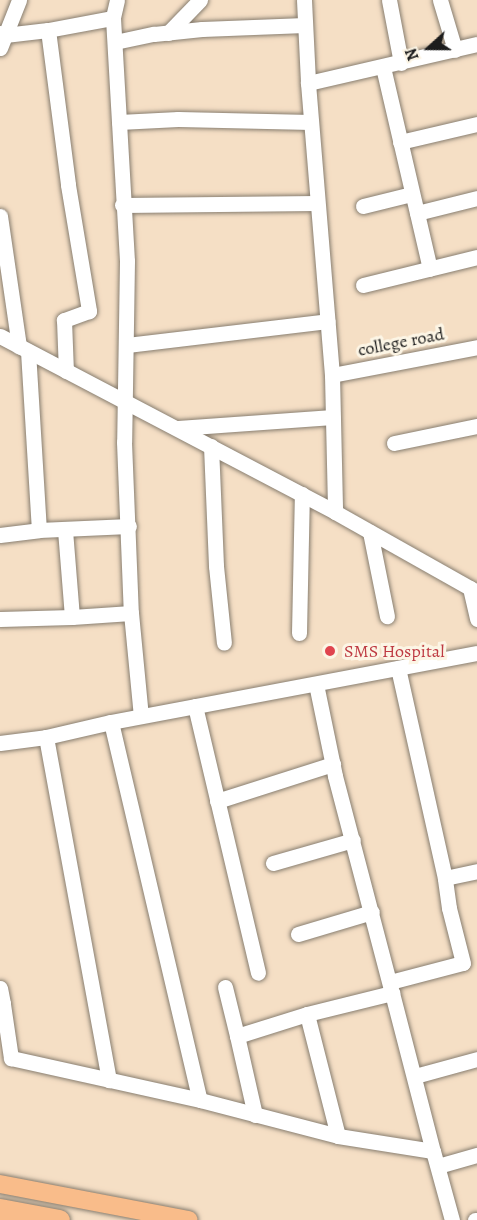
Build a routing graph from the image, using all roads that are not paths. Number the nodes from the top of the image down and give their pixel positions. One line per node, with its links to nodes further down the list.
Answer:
1 (19, 0): 11 (street)
2 (117, 0): 7 (street)
3 (200, 0): 10 (street)
4 (304, 0): 8 (street)
5 (388, 0): 15 (street)
6 (440, 0): 14 (street)
7 (113, 18): 9 (street); 12 (street)
8 (305, 25): 10 (street); 17 (street)
9 (48, 30): 11 (street); 37 (street)
10 (168, 33): 12 (street)
11 (2, 39)
12 (115, 42): 18 (street)
13 (477, 44): 14 (street)
14 (455, 50): 15 (street)
15 (401, 63): 16 (street)
16 (383, 67): 17 (street); 21 (street)
17 (308, 83): 19 (street)
18 (119, 122): 19 (street); 25 (street)
19 (311, 122): 24 (street)
20 (477, 124): 21 (street)
21 (400, 142): 22 (street)
22 (412, 194): 26 (street); 27 (street)
23 (477, 198): 27 (street)
24 (317, 203): 25 (street); 32 (street)
25 (122, 205): 34 (street)
26 (363, 206)
27 (417, 213): 30 (street)
28 (0, 216): 36 (street)
29 (477, 257): 30 (street)
30 (430, 269): 31 (street)
31 (363, 285)
32 (328, 321): 34 (street); 38 (street)
33 (0, 336): 36 (street)
34 (127, 345): 39 (street)
35 (477, 347): 38 (street, college road)
36 (23, 349): 37 (street); 48 (street)
37 (66, 371): 39 (street)
38 (332, 375): 40 (street)
39 (126, 404): 42 (street); 47 (street)
40 (333, 417): 42 (street); 46 (street)
41 (477, 426): 43 (street)
42 (178, 428): 44 (street)
43 (394, 443)
44 (211, 446): 45 (street); 59 (street)
45 (302, 494): 46 (street); 58 (street)
46 (334, 512): 50 (street)
47 (129, 526): 49 (street); 53 (street)
48 (39, 530): 49 (street); 51 (street)
49 (65, 530): 55 (street)
50 (370, 532): 52 (street); 54 (street)
51 (0, 535)
52 (474, 590): 57 (street)
53 (131, 613): 55 (street); 64 (street)
54 (387, 616)
55 (72, 617): 56 (street)
56 (0, 619)
57 (477, 619)
58 (299, 633)
59 (224, 643)
60 (477, 653): 61 (street)
61 (398, 668): 62 (street); 73 (street)
62 (316, 684): 63 (street); 68 (street)
63 (195, 706): 64 (street); 69 (street)
64 (141, 716): 65 (street)
65 (111, 722): 66 (street); 87 (street)
66 (46, 737): 67 (street); 86 (street)
67 (0, 742)
68 (333, 764): 69 (street); 70 (street)
69 (217, 801): 77 (street)
70 (353, 840): 71 (street); 74 (street)
71 (273, 863)
72 (477, 871): 73 (street)
73 (445, 878): 76 (street)
74 (372, 912): 75 (street); 80 (street)
75 (298, 934)
76 (470, 962): 80 (street)
77 (258, 973)
78 (225, 987): 83 (street)
79 (0, 988): 81 (street)
80 (391, 988): 82 (street); 85 (street)
81 (1, 1004): 86 (street)
82 (307, 1014): 83 (street); 89 (street)
83 (237, 1036): 88 (street)
84 (477, 1059): 85 (street)
85 (415, 1076): 91 (street)
86 (109, 1080): 87 (street)
87 (200, 1100): 88 (street)
88 (255, 1114): 89 (street)
89 (338, 1136): 91 (street)
90 (477, 1155): 91 (street)
91 (435, 1158): 96 (street)
92 (0, 1184): 95 (main road)
93 (0, 1209): 94 (highway)
94 (59, 1220)
95 (189, 1220)
96 (452, 1220)

